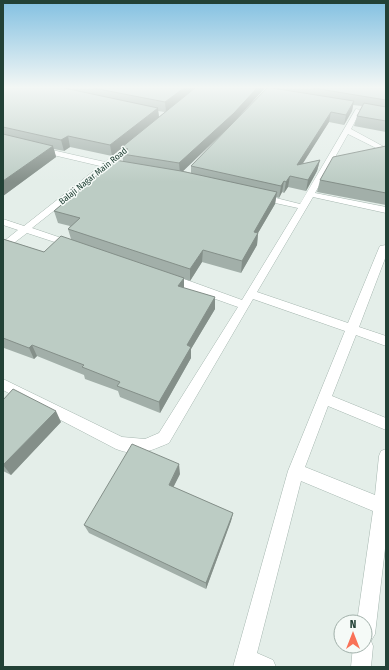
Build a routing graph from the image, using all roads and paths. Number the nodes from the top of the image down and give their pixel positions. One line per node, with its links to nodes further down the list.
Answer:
1 (353, 119): 2 (street)
2 (347, 130): 5 (street); 8 (street)
3 (143, 136): 6 (street, Balaji Nagar Main Road)
4 (33, 147): 6 (street)
5 (386, 151)
6 (107, 166): 7 (street); 13 (street, Balaji Nagar Main Road)
7 (129, 170)
8 (310, 194): 10 (street); 11 (street)
9 (250, 195): 10 (street)
10 (303, 207): 19 (street)
11 (386, 210)
12 (3, 222): 13 (street)
13 (27, 229): 14 (street, Balaji Nagar Main Road); 16 (street)
14 (3, 247)
15 (384, 248): 17 (street)
16 (86, 249)
17 (382, 265): 21 (street)
18 (159, 275): 20 (street)
19 (250, 294): 20 (street); 21 (street)
20 (245, 306): 23 (street)
21 (352, 330): 22 (street); 24 (street)
22 (386, 341)
23 (3, 384)
24 (325, 399): 25 (street); 27 (street)
25 (386, 424)
26 (386, 456): 28 (street)
27 (296, 471): 28 (street); 31 (street)
28 (384, 507): 29 (street)
29 (368, 614)
30 (362, 654): 33 (street)
31 (245, 663): 32 (street)
32 (266, 667)
33 (361, 667)

